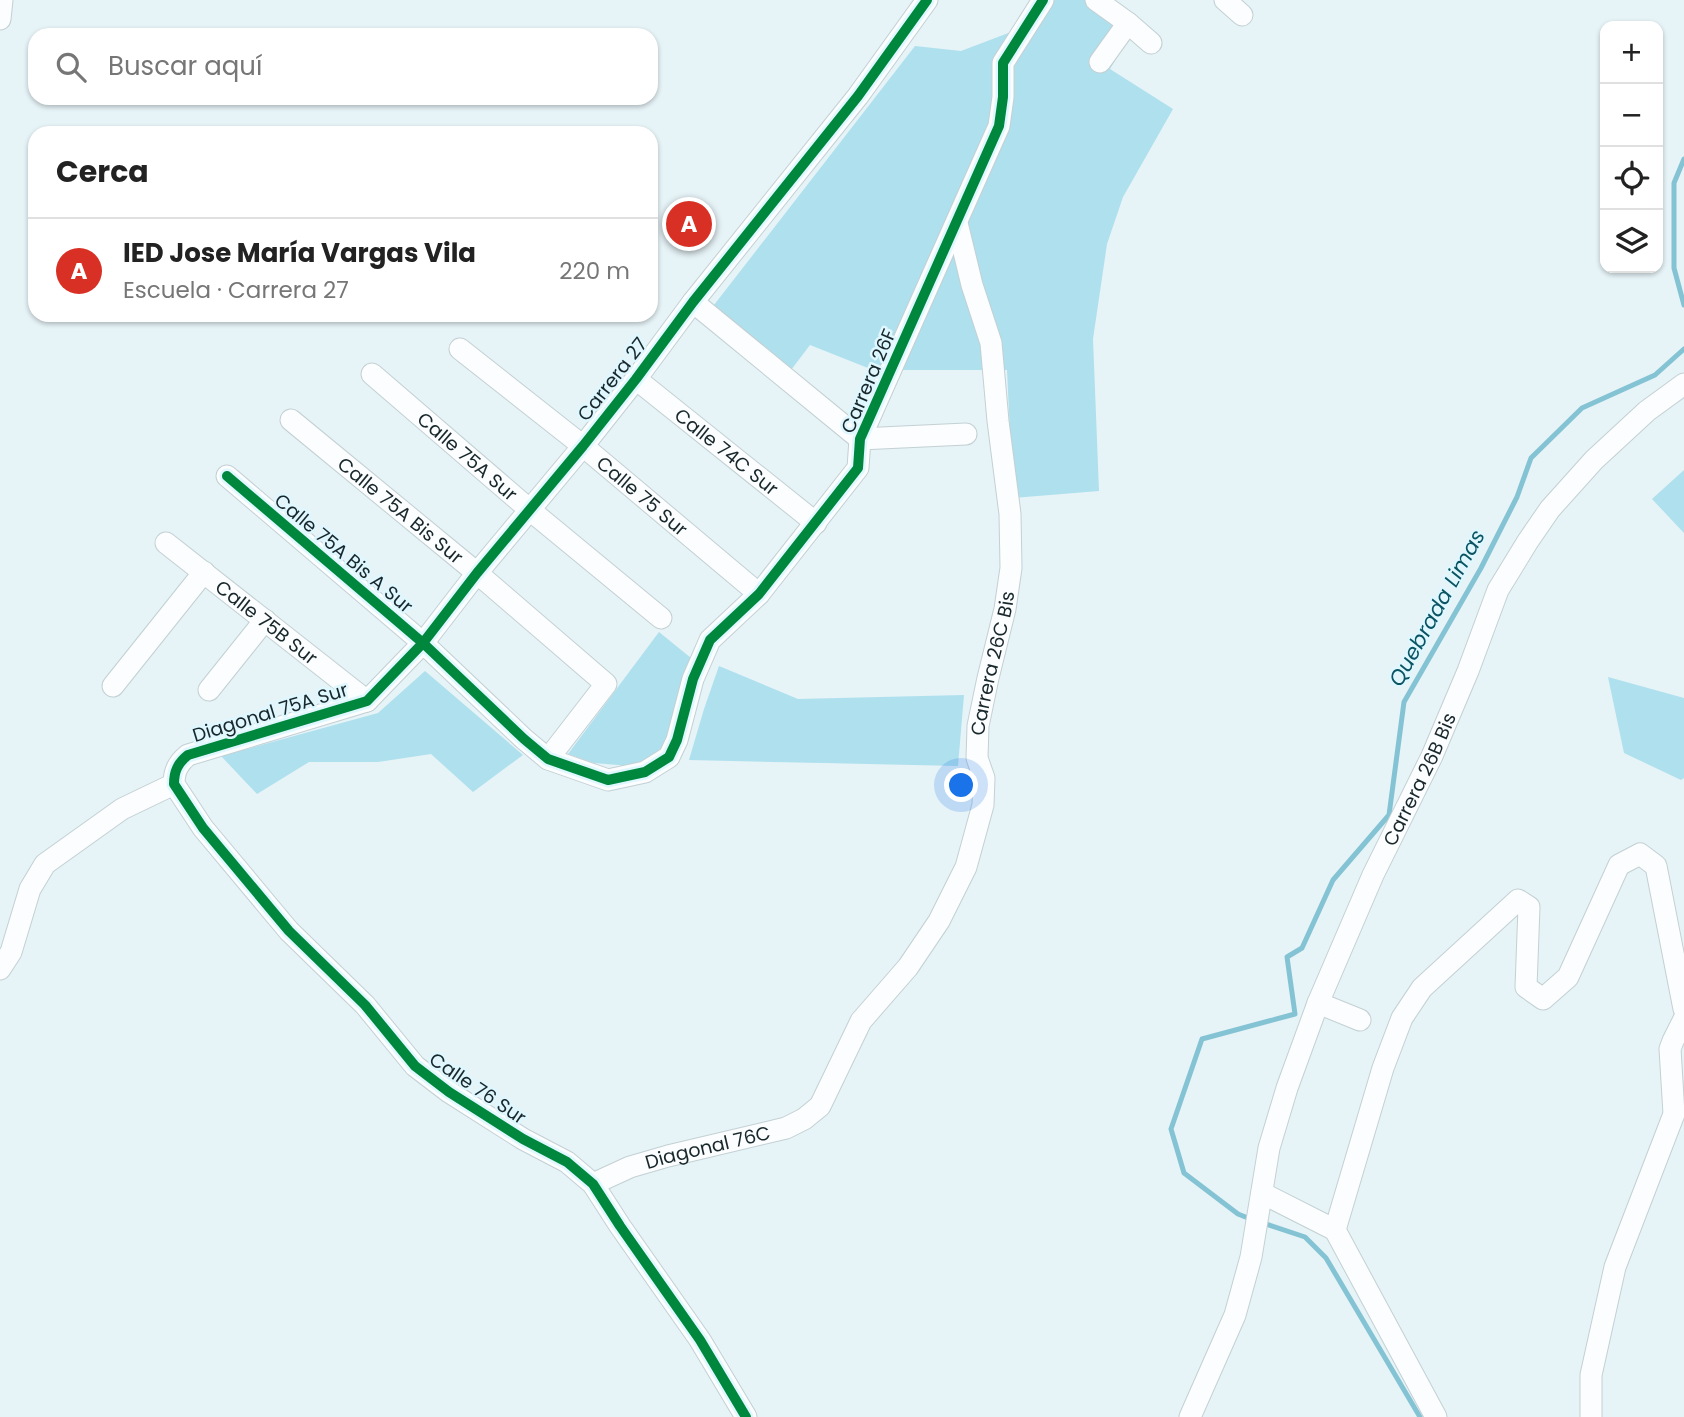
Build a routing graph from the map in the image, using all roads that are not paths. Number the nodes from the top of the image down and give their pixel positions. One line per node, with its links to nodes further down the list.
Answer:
1 (2, 0): 7 (street)
2 (927, 0): 12 (street, Carrera 27)
3 (1043, 0): 11 (street, Carrera 26F)
4 (1096, 0): 8 (street)
5 (1225, 0): 6 (street)
6 (1242, 15)
7 (0, 19)
8 (1128, 23): 9 (street); 10 (street)
9 (1151, 43)
10 (1100, 62)
11 (957, 223): 19 (street, Carrera 26F); 42 (street, Carrera 26C Bis)
12 (693, 302): 15 (street, Carrera 27); 19 (street)
13 (460, 349): 20 (street, Calle 75 Sur)
14 (372, 374): 22 (street, Calle 75A Sur)
15 (636, 379): 20 (street, Carrera 27); 23 (street, Calle 74C Sur)
16 (1684, 384): 38 (street, Carrera 26B Bis)
17 (291, 420): 26 (street, Calle 75A Bis Sur)
18 (966, 434): 19 (street)
19 (860, 439): 23 (street, Carrera 26F)
20 (583, 446): 22 (street, Carrera 27); 27 (street, Calle 75 Sur)
21 (227, 477): 30 (street, Calle 75A Bis A Sur)
22 (530, 510): 26 (street, Carrera 27); 28 (street, Calle 75A Sur)
23 (816, 523): 27 (street, Carrera 26F)
24 (166, 543): 25 (street, Calle 75B Sur)
25 (204, 572): 29 (street, Calle 75B Sur); 31 (street)
26 (477, 573): 30 (street, Carrera 27); 34 (street, Calle 75A Bis Sur)
27 (759, 594): 35 (street, Carrera 26F)
28 (661, 618)
29 (265, 620): 32 (street); 33 (street, Calle 75B Sur)
30 (422, 643): 33 (street, Diagonal 75A Sur); 34 (street, Calle 75A Bis A Sur)
31 (113, 686)
32 (209, 690)
33 (367, 701): 36 (street, Diagonal 75A Sur)
34 (548, 760): 35 (street, Calle 75A Bis A Sur)
35 (645, 772)
36 (174, 785): 37 (street); 43 (street, Calle 76 Sur)
37 (0, 969)
38 (1318, 1003): 41 (street); 44 (street, Carrera 26B Bis)
39 (1684, 1009): 45 (street)
40 (1684, 1019): 49 (street)
41 (1360, 1020)
42 (820, 1105): 43 (street, Diagonal 76C)
43 (593, 1184): 46 (street, Calle 76 Sur)
44 (1261, 1201): 45 (street); 47 (street, Carrera 26B Bis)
45 (1335, 1230): 48 (street)
46 (746, 1417)
47 (1190, 1417)
48 (1436, 1417)
49 (1591, 1417)

